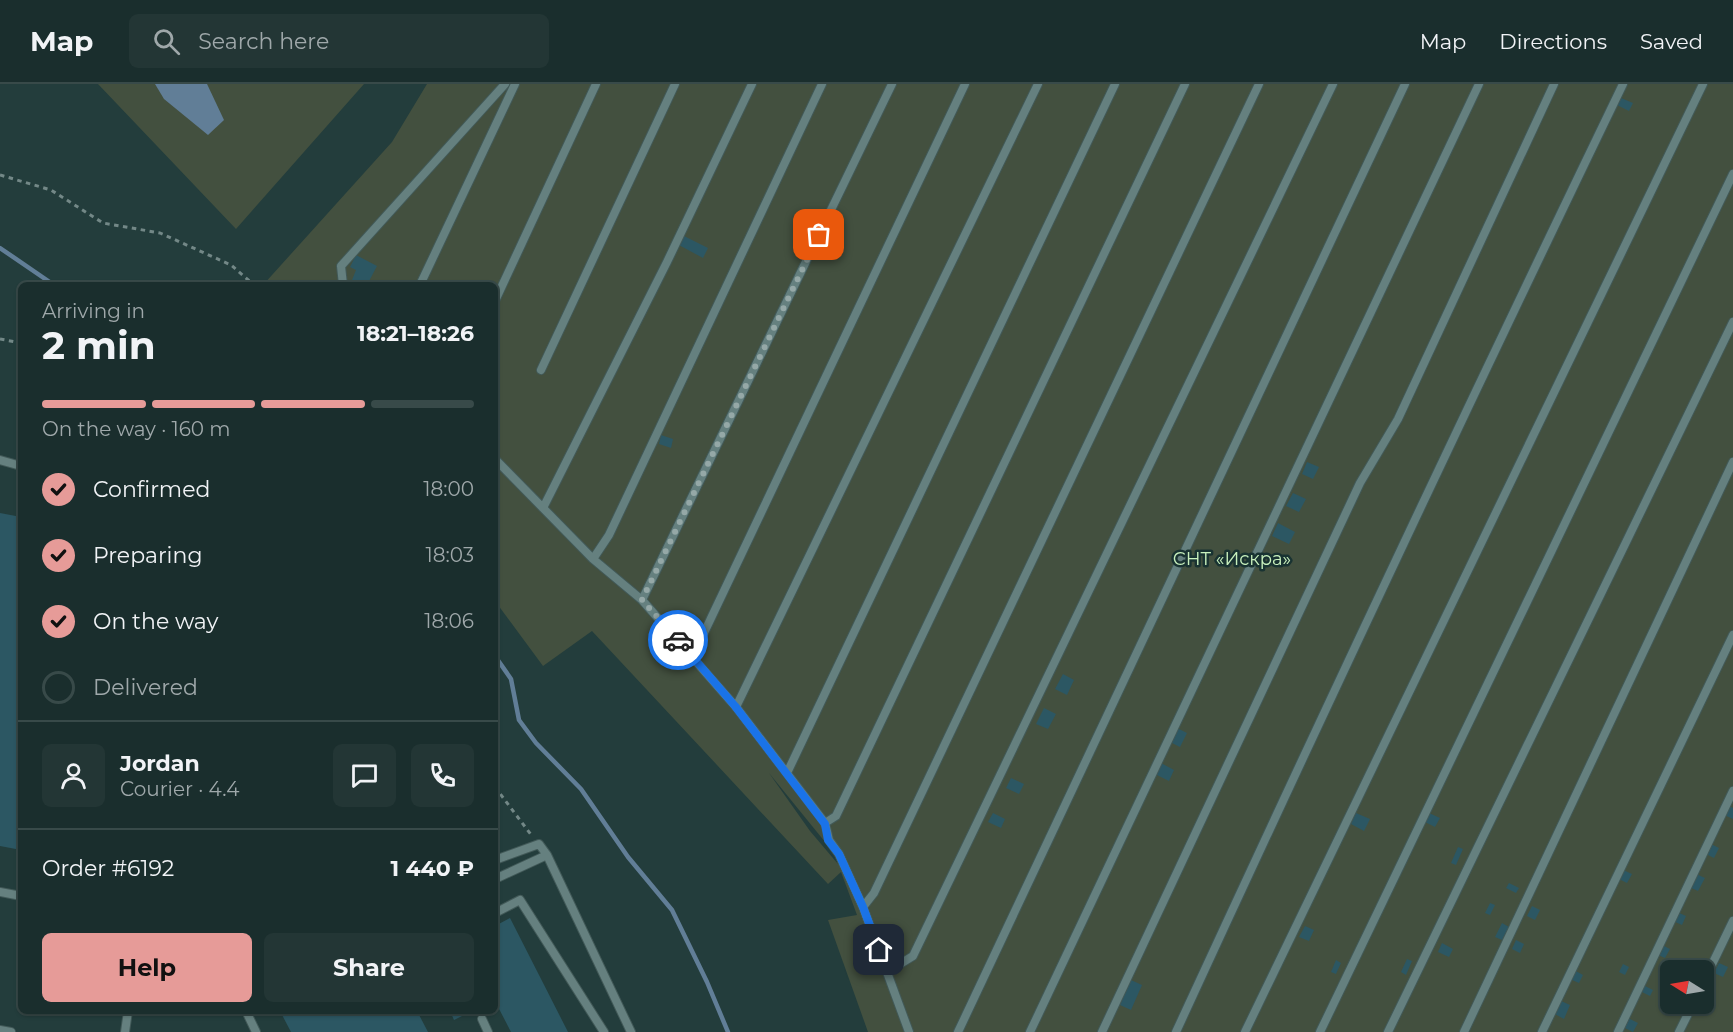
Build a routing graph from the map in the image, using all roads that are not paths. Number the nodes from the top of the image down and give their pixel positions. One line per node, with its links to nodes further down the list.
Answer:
1 (505, 84): 20 (lane)
2 (515, 84): 21 (lane)
3 (596, 84): 22 (lane)
4 (675, 84): 24 (lane)
5 (752, 84): 29 (lane)
6 (822, 84): 30 (lane)
7 (892, 84): 31 (lane)
8 (966, 84): 33 (lane)
9 (1038, 84): 34 (lane)
10 (1115, 84): 35 (lane)
11 (1185, 84): 37 (lane)
12 (1259, 84): 43 (lane)
13 (1333, 84): 47 (lane)
14 (1405, 84): 60 (lane)
15 (1479, 84): 61 (lane)
16 (1554, 84): 62 (lane)
17 (1623, 84): 63 (lane)
18 (1703, 84): 64 (lane)
19 (1733, 174): 65 (lane)
20 (343, 282)
21 (421, 282)
22 (498, 295)
23 (1733, 322): 66 (lane)
24 (541, 370)
25 (0, 460): 28 (lane)
26 (498, 462): 29 (lane)
27 (1733, 462): 67 (lane)
28 (18, 465)
29 (543, 508): 30 (lane)
30 (593, 559): 31 (lane)
31 (642, 600): 33 (lane)
32 (1733, 635): 68 (lane)
33 (693, 656): 34 (lane)
34 (735, 706): 35 (lane)
35 (787, 772): 37 (lane)
36 (1733, 791): 69 (lane)
37 (825, 824): 43 (lane)
38 (547, 855): 39 (lane); 40 (lane); 58 (lane)
39 (498, 859)
40 (498, 878)
41 (0, 892): 42 (lane)
42 (18, 895)
43 (863, 907): 47 (lane)
44 (498, 911): 57 (lane)
45 (1733, 921): 46 (lane)
46 (1714, 960)
47 (887, 972): 59 (lane)
48 (128, 1014): 54 (lane)
49 (247, 1014): 55 (lane)
50 (1688, 1014): 70 (lane)
51 (482, 1019): 56 (lane)
52 (0, 1030): 53 (lane)
53 (11, 1032)
54 (125, 1032)
55 (256, 1032)
56 (488, 1032)
57 (604, 1032)
58 (631, 1032)
59 (909, 1032)
60 (958, 1032)
61 (1030, 1032)
62 (1102, 1032)
63 (1176, 1032)
64 (1245, 1032)
65 (1320, 1032)
66 (1388, 1032)
67 (1464, 1032)
68 (1542, 1032)
69 (1618, 1032)
70 (1679, 1032)

